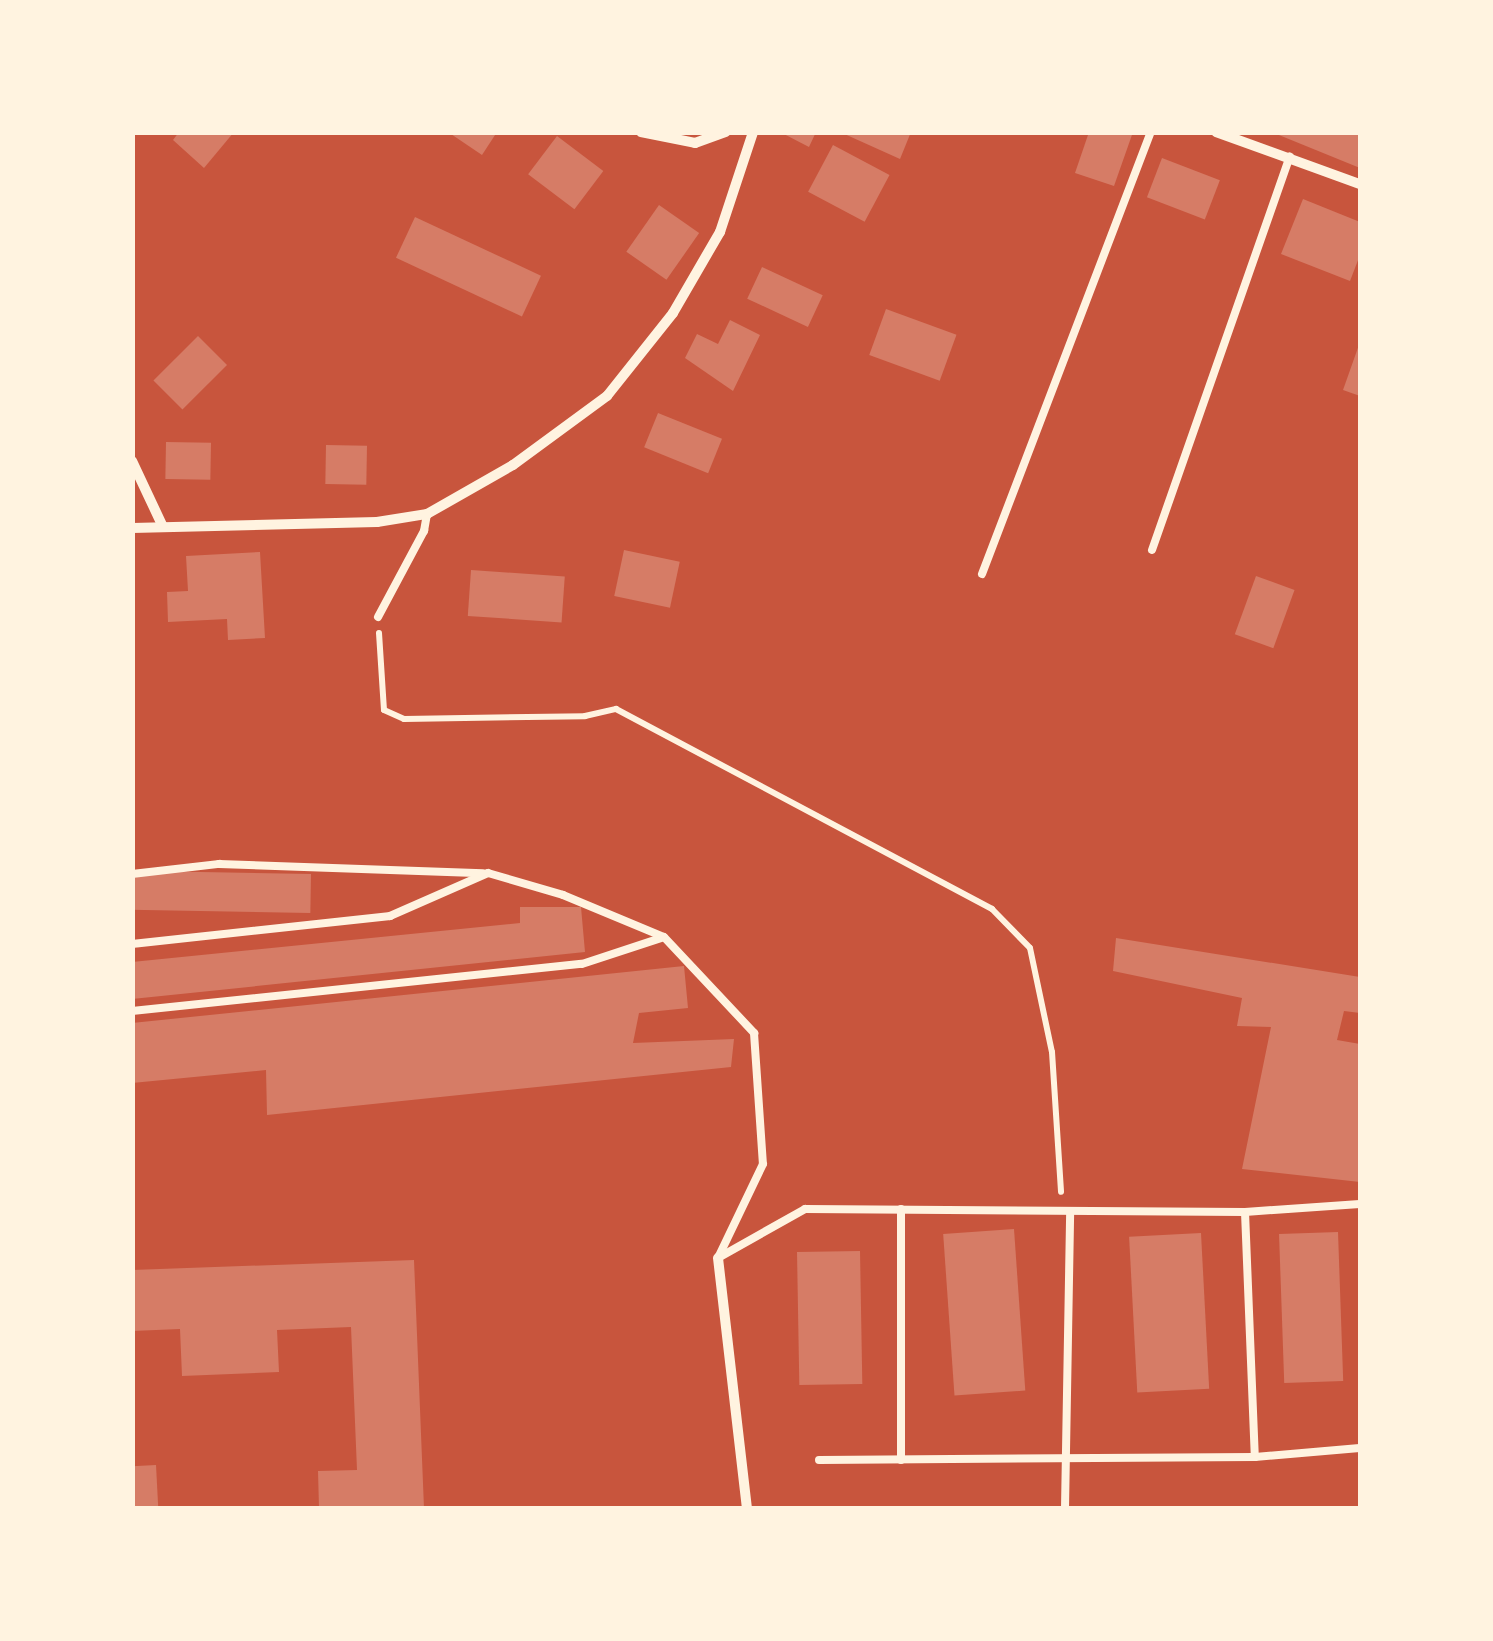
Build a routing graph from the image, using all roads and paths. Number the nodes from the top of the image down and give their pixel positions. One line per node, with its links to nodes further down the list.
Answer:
1 (640, 132): 2 (street)
2 (726, 132)
3 (753, 132): 9 (street)
4 (1152, 132): 13 (lane)
5 (1216, 132): 6 (street)
6 (1290, 156): 7 (street); 12 (lane)
7 (1360, 184)
8 (132, 462): 10 (street)
9 (426, 514): 10 (street); 14 (lane)
10 (163, 527): 11 (street)
11 (132, 528)
12 (1152, 550)
13 (982, 574)
14 (378, 617): 22 (path)
15 (488, 873): 16 (lane); 17 (lane); 18 (lane)
16 (132, 874)
17 (664, 937): 19 (lane); 24 (lane)
18 (132, 944)
19 (132, 1011)
20 (1360, 1204): 23 (lane)
21 (902, 1209): 22 (lane); 24 (lane); 29 (lane)
22 (1066, 1210): 23 (lane); 27 (lane)
23 (1245, 1212): 26 (lane)
24 (718, 1258): 30 (street)
25 (1360, 1448): 26 (lane)
26 (1255, 1457): 27 (lane)
27 (1065, 1458): 29 (lane); 31 (lane)
28 (819, 1460): 29 (lane)
29 (901, 1460)
30 (747, 1508)
31 (1065, 1508)

